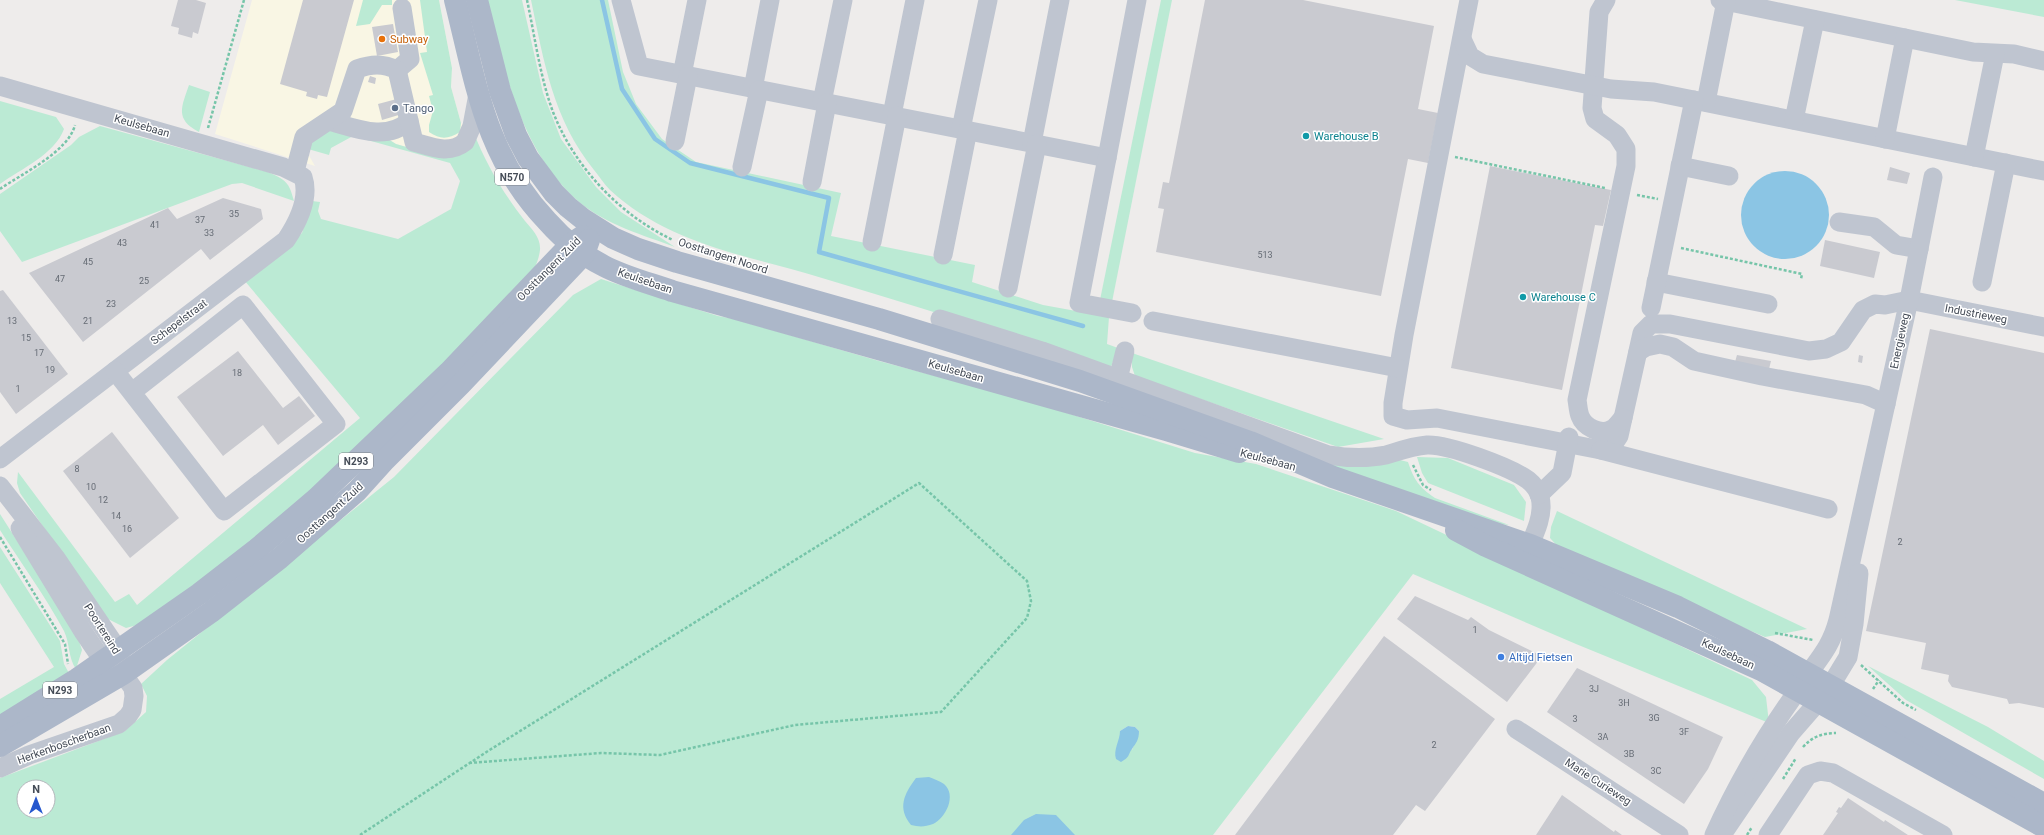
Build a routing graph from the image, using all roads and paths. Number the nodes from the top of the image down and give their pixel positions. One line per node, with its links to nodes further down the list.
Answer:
1 (244, 0): 40 (path)
2 (455, 0): 29 (main road, N570)
3 (477, 0): 57 (main road, N570)
4 (527, 0): 58 (path, Oosttangent Noord)
5 (621, 0): 24 (street)
6 (697, 0): 24 (street)
7 (770, 0): 28 (street)
8 (843, 0): 31 (street)
9 (915, 0): 33 (street)
10 (988, 0): 37 (street)
11 (1060, 0): 41 (street)
12 (1137, 0): 44 (street)
13 (1469, 0): 19 (street)
14 (1723, 1): 17 (street); 30 (street)
15 (1601, 4): 22 (street)
16 (402, 8): 23 (street)
17 (1815, 20): 18 (street); 34 (street)
18 (1905, 38): 20 (street); 38 (street)
19 (1462, 39): 25 (street); 42 (street)
20 (1995, 54): 21 (street); 43 (street)
21 (2044, 61)
22 (1595, 62): 25 (street); 27 (street)
23 (397, 70): 35 (street); 36 (street)
24 (685, 75): 28 (street); 39 (street)
25 (1567, 81): 27 (street)
26 (0, 86): 32 (street, Keulsebaan)
27 (1593, 86): 30 (street); 54 (street)
28 (756, 89): 31 (street); 47 (street)
29 (478, 94): 36 (street); 60 (main road, N570)
30 (1700, 101): 34 (street); 46 (street)
31 (825, 102): 33 (street); 52 (street)
32 (80, 108): 40 (street, Keulsebaan); 53 (path)
33 (895, 116): 37 (street); 59 (street)
34 (1794, 120): 38 (street)
35 (329, 121): 36 (street); 48 (street)
36 (409, 121)
37 (965, 130): 41 (street); 62 (street)
38 (1885, 139): 43 (street)
39 (675, 141)
40 (203, 143): 48 (street, Keulsebaan)
41 (1034, 143): 44 (street); 66 (street)
42 (1439, 154): 54 (path); 76 (street)
43 (1974, 157): 45 (street)
44 (1107, 158): 70 (street)
45 (2006, 163): 49 (street); 65 (street)
46 (1680, 166): 50 (street); 56 (street)
47 (742, 167)
48 (289, 169): 77 (street, Schepelstraat)
49 (2044, 171)
50 (1729, 176)
51 (1933, 177): 61 (street, Energieweg)
52 (812, 182)
53 (0, 189)
54 (1629, 193): 56 (path); 80 (street)
55 (1839, 222): 61 (street)
56 (1668, 224): 63 (path); 64 (street)
57 (595, 226): 60 (main road, Oosttangent Zuid / N293); 86 (main road, Keulsebaan / N570)
58 (674, 240)
59 (872, 242)
60 (577, 249): 86 (main road, Keulsebaan / N570); 94 (main road, Oosttangent Zuid / N293); 95 (main road, Oosttangent Zuid / N293)
61 (1919, 249): 67 (street, Energieweg)
62 (943, 255)
63 (1801, 278)
64 (1656, 282): 68 (street); 69 (street)
65 (1982, 282)
66 (1008, 288)
67 (1909, 300): 73 (street, Industrieweg); 75 (street); 81 (street, Energieweg)
68 (1768, 304)
69 (1650, 308)
70 (1132, 313)
71 (940, 319): 78 (street)
72 (1153, 321): 76 (street)
73 (2044, 327)
74 (1125, 351): 78 (street)
75 (1638, 352): 81 (street); 82 (street)
76 (1398, 368): 83 (street)
77 (114, 371): 79 (street); 85 (street, Schepelstraat)
78 (1118, 379): 89 (street)
79 (132, 392): 79 (street)
80 (1578, 400): 82 (street); 83 (street)
81 (1886, 404): 90 (street, Energieweg)
82 (1623, 418): 84 (street)
83 (1566, 441): 84 (street); 89 (street)
84 (1601, 450): 91 (street)
85 (0, 459)
86 (1333, 477): 93 (main road, Keulsebaan / N570)
87 (0, 486): 94 (street, Poortereind)
88 (0, 493): 94 (street, Poortereind)
89 (1539, 495): 93 (street)
90 (1864, 504): 98 (street, Energieweg); 99 (street, Energieweg)
91 (1828, 509)
92 (0, 537): 96 (path)
93 (1526, 553): 98 (main road, Keulsebaan / N570)
94 (111, 656): 95 (street, Poortereind); 96 (main road, Oosttangent Zuid / N293)
95 (123, 674): 103 (main road, Oosttangent Zuid / N293); 105 (street, Herkenboscherbaan)
96 (77, 679): 101 (main road, Oosttangent Zuid / N293)
97 (1878, 680): 100 (path)
98 (1803, 682): 99 (main road, Keulsebaan / N570); 110 (street, Energieweg)
99 (1824, 694): 106 (main road, Keulsebaan / N570); 107 (main road, Keulsebaan / N570); 111 (street, Energieweg)
100 (1923, 714)
101 (0, 727)
102 (1516, 729): 109 (street, Marie Curieweg)
103 (0, 746)
104 (469, 763): 104 (path); 108 (path)
105 (0, 768)
106 (2044, 804)
107 (2044, 827)
108 (360, 835)
109 (1679, 835)
110 (1714, 835)
111 (1721, 835)
112 (1768, 835): 113 (street)
113 (1943, 835)

